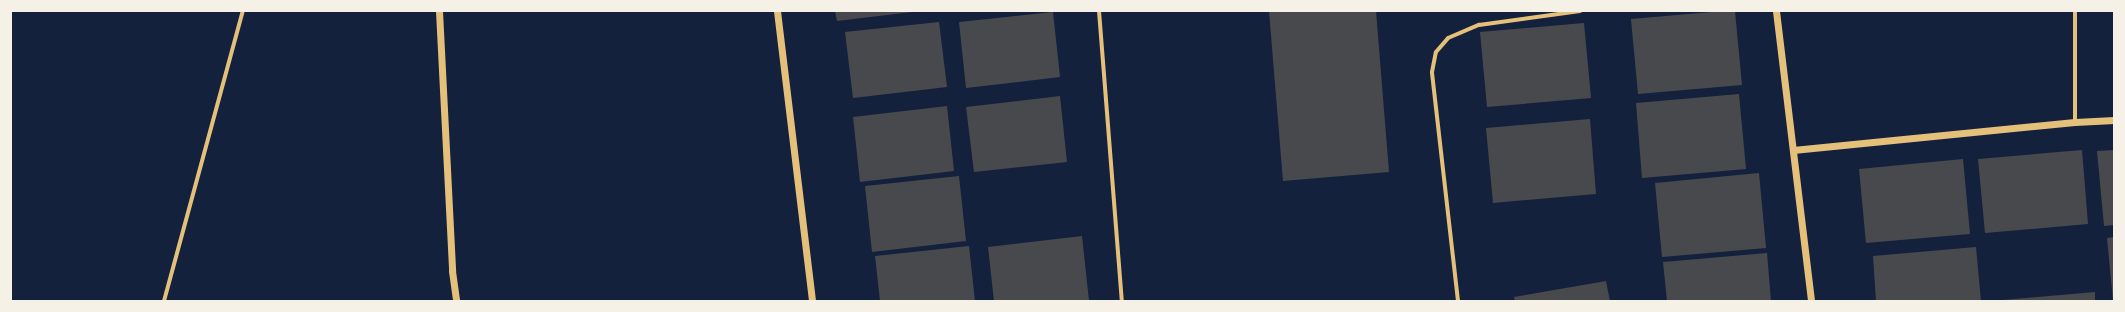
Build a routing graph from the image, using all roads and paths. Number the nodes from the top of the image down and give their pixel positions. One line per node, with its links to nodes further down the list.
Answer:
1 (243, 11): 11 (street)
2 (439, 11): 12 (street)
3 (778, 11): 13 (street)
4 (1099, 11): 14 (street)
5 (1580, 11): 15 (street)
6 (1776, 11): 10 (street)
7 (2075, 11): 9 (street)
8 (2114, 120): 9 (street)
9 (2074, 122): 10 (street)
10 (1793, 150): 16 (street)
11 (164, 301)
12 (456, 301)
13 (812, 301)
14 (1122, 301)
15 (1458, 301)
16 (1811, 301)

